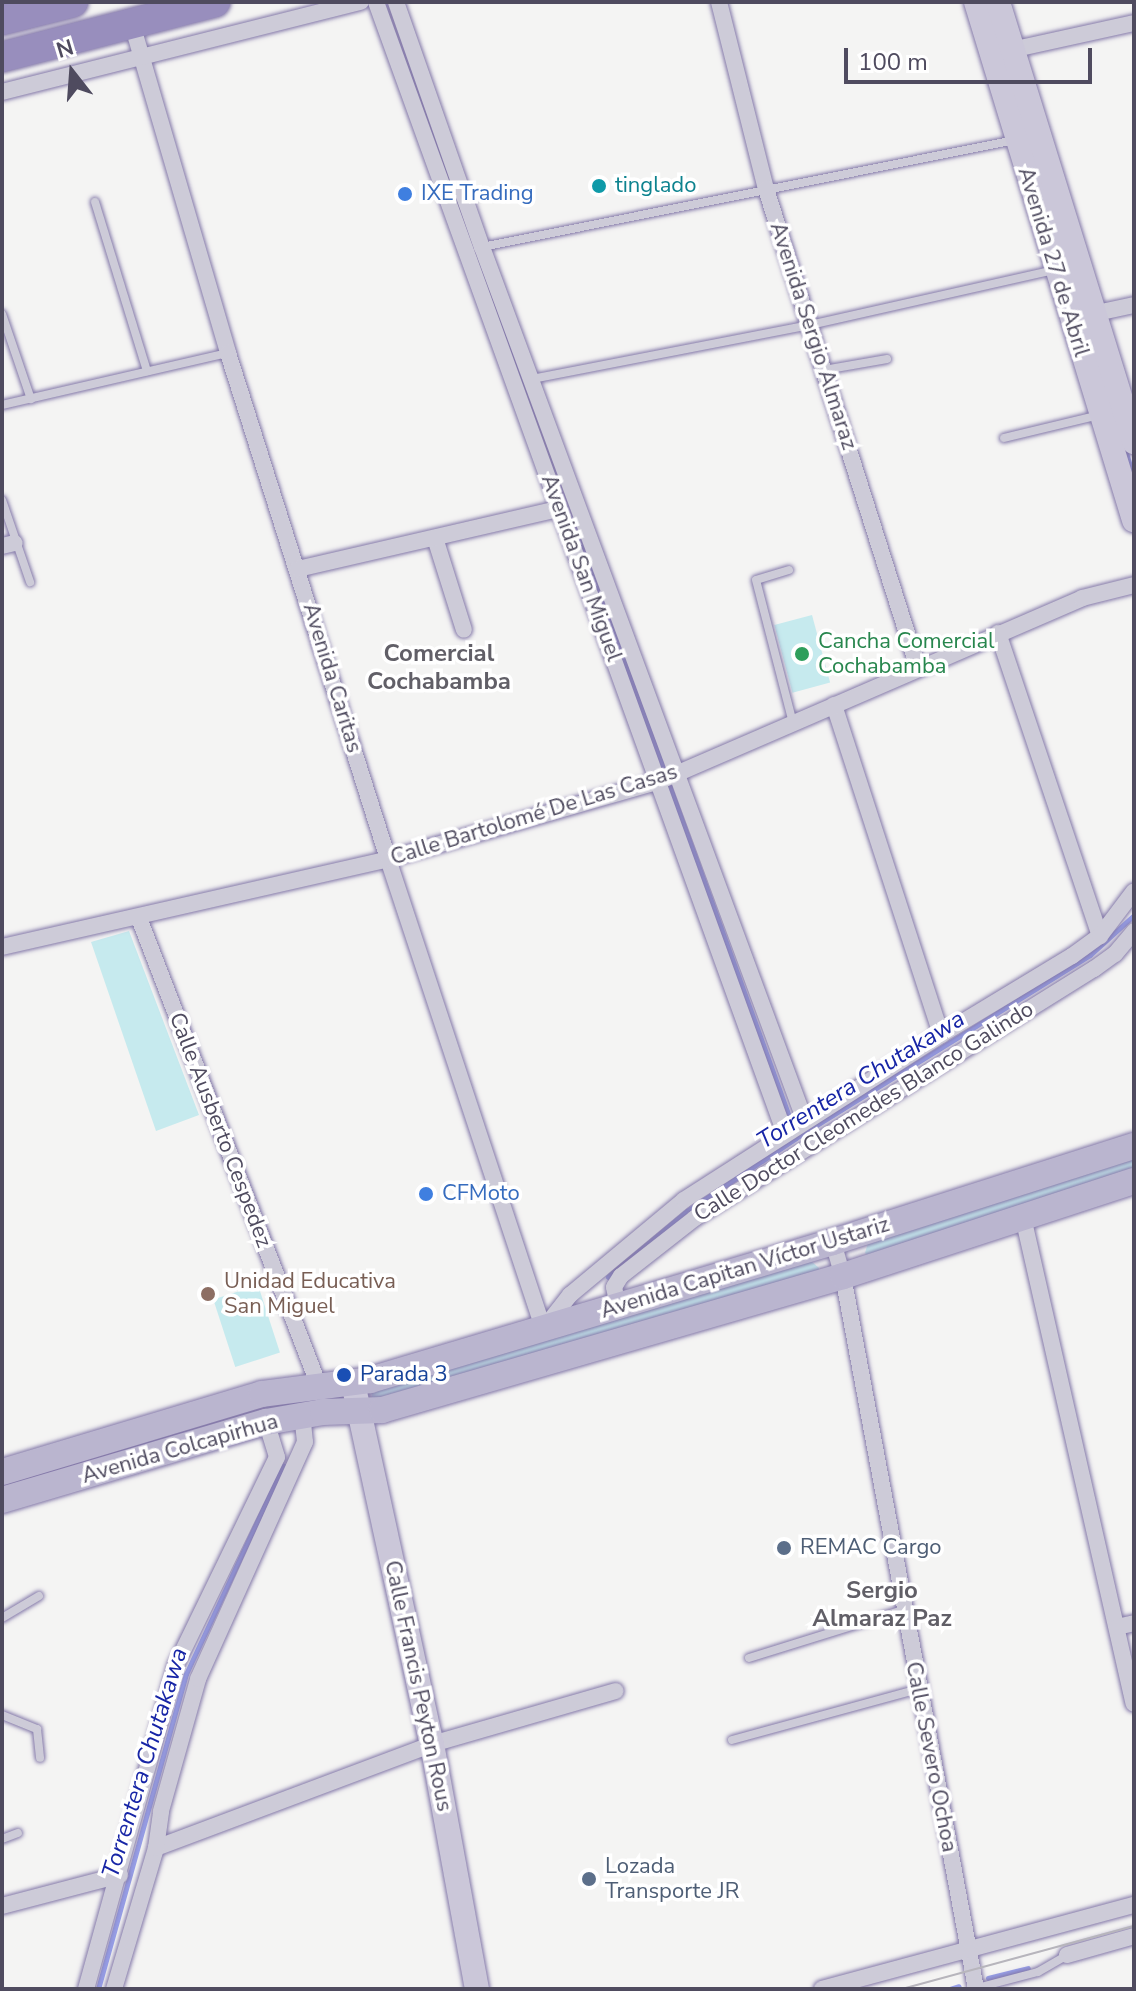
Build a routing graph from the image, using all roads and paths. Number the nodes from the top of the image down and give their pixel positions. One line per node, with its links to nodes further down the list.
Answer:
1 (73, 2): 9 (highway)
2 (215, 2): 11 (highway)
3 (361, 2): 14 (street)
4 (376, 2): 37 (street, Avenida San Miguel)
5 (396, 2): 19 (street, Avenida San Miguel)
6 (719, 2): 17 (street, Avenida Sergio Almaraz)
7 (976, 2): 16 (street, Avenida 27 de Abril)
8 (998, 2): 12 (street, Avenida 27 de Abril)
9 (2, 20)
10 (1134, 23): 12 (street)
11 (132, 24): 13 (highway); 14 (street, Avenida Caritas)
12 (1011, 50): 23 (street, Avenida 27 de Abril)
13 (2, 57)
14 (140, 58): 15 (street); 25 (street, Avenida Caritas)
15 (2, 92)
16 (1015, 140): 17 (lane); 20 (street, Avenida 27 de Abril)
17 (766, 189): 19 (lane); 24 (street, Avenida Sergio Almaraz)
18 (95, 202): 28 (lane)
19 (482, 247): 29 (street, Avenida San Miguel)
20 (1055, 270): 24 (lane); 33 (street, Avenida 27 de Abril)
21 (1134, 305): 23 (street)
22 (2, 314): 31 (lane)
23 (1092, 314): 30 (street, Avenida 27 de Abril)
24 (810, 325): 27 (street, Avenida Sergio Almaraz); 29 (lane)
25 (228, 353): 28 (lane); 41 (street, Avenida Caritas)
26 (887, 359): 27 (lane)
27 (824, 370): 47 (street, Avenida Sergio Almaraz)
28 (147, 371): 31 (lane)
29 (532, 379): 50 (street, Avenida San Miguel)
30 (1127, 393): 35 (street, Avenida 27 de Abril)
31 (31, 399): 32 (lane)
32 (2, 405)
33 (1101, 415): 34 (lane); 38 (street, Avenida 27 de Abril)
34 (1004, 438)
35 (1134, 442)
36 (2, 500): 40 (lane)
37 (558, 509): 39 (street); 50 (street, Avenida San Miguel)
38 (1134, 520)
39 (435, 538): 41 (street); 45 (street)
40 (9, 545): 43 (lane)
41 (298, 569): 51 (street, Avenida Caritas)
42 (789, 570): 49 (lane)
43 (30, 582)
44 (1134, 585): 46 (street, Calle Bartolomé De Las Casas)
45 (464, 630)
46 (998, 633): 47 (street, Calle Bartolomé De Las Casas); 55 (street)
47 (918, 668): 48 (street, Calle Bartolomé De Las Casas)
48 (834, 705): 49 (street, Calle Bartolomé De Las Casas); 57 (street)
49 (793, 723): 50 (street, Calle Bartolomé De Las Casas)
50 (668, 778): 51 (street, Calle Bartolomé De Las Casas); 58 (street, Avenida San Miguel); 59 (street, Avenida San Miguel)
51 (388, 859): 53 (street, Calle Bartolomé De Las Casas); 66 (street, Avenida Caritas)
52 (1134, 891): 55 (street)
53 (139, 918): 56 (street, Calle Bartolomé De Las Casas); 68 (street, Calle Ausberto Cespedez)
54 (1134, 931): 65 (street, Calle Doctor Cleomedes Blanco Galindo)
55 (1100, 936): 57 (street)
56 (2, 947)
57 (941, 1035): 58 (street)
58 (805, 1121): 59 (street)
59 (785, 1134): 66 (street)
60 (1134, 1146): 63 (main road, Avenida Capitan Víctor Ustariz)
61 (1134, 1181): 62 (main road, Avenida Capitan Víctor Ustariz)
62 (1023, 1217): 64 (main road, Avenida Capitan Víctor Ustariz); 78 (street)
63 (833, 1242): 64 (street, Calle Severo Ochoa); 65 (main road, Avenida Capitan Víctor Ustariz)
64 (843, 1276): 69 (main road, Avenida Capitan Víctor Ustariz); 75 (street, Calle Severo Ochoa)
65 (618, 1306): 66 (main road, Avenida Capitan Víctor Ustariz)
66 (543, 1329): 67 (main road, Avenida Capitan Víctor Ustariz)
67 (353, 1383): 68 (main road, Avenida Colcapirhua); 69 (street, Calle Francis Peyton Rous)
68 (319, 1386): 72 (main road, Avenida Colcapirhua)
69 (360, 1413): 70 (main road, Avenida Colcapirhua); 85 (street, Calle Francis Peyton Rous)
70 (302, 1415): 71 (main road, Avenida Colcapirhua); 89 (street)
71 (266, 1422): 73 (main road, Avenida Colcapirhua); 90 (street)
72 (2, 1472)
73 (2, 1500)
74 (39, 1596): 76 (lane)
75 (903, 1610): 79 (lane); 80 (street, Calle Severo Ochoa)
76 (2, 1618)
77 (1134, 1623): 78 (street)
78 (1117, 1627): 82 (street)
79 (749, 1658)
80 (918, 1689): 84 (lane); 94 (street, Calle Severo Ochoa)
81 (616, 1691): 85 (street)
82 (1134, 1704)
83 (2, 1715): 86 (lane)
84 (732, 1740)
85 (432, 1744): 89 (street); 98 (street, Calle Francis Peyton Rous)
86 (40, 1758)
87 (18, 1833): 88 (lane)
88 (2, 1839)
89 (156, 1848): 97 (street)
90 (120, 1875): 92 (street); 96 (street)
91 (1134, 1905): 94 (street)
92 (2, 1906)
93 (1134, 1936): 95 (street)
94 (967, 1950): 99 (street); 100 (street, Calle Severo Ochoa)
95 (1067, 1955): 100 (lane)
96 (86, 1989)
97 (114, 1989)
98 (477, 1989)
99 (822, 1989)
100 (975, 1989)

